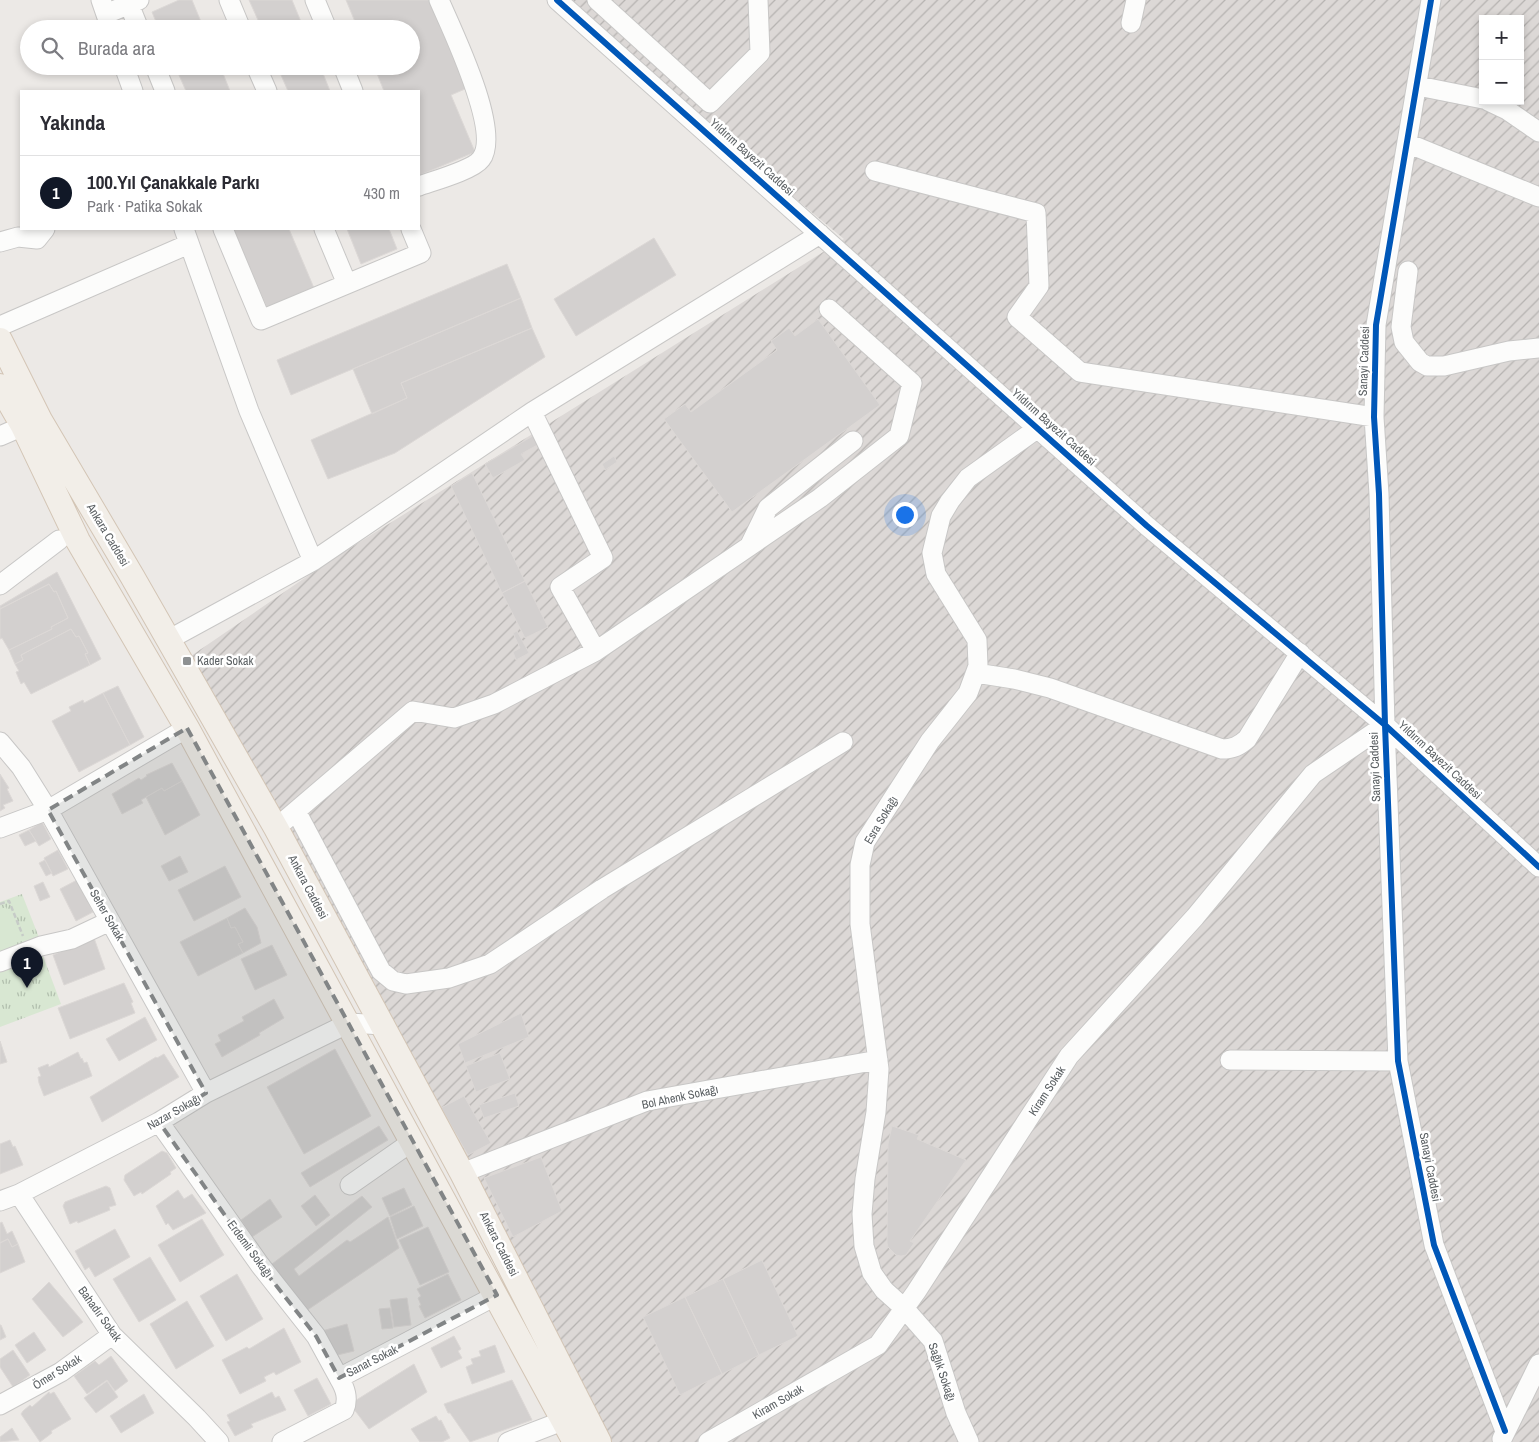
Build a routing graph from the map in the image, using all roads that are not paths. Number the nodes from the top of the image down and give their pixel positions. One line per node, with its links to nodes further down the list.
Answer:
1 (229, 0): 12 (street)
2 (315, 0): 13 (street)
3 (439, 0): 29 (street)
4 (557, 0): 35 (street, Yıldırım Bayezit Caddesi)
5 (597, 0): 6 (street)
6 (758, 0)
7 (1136, 0): 14 (street)
8 (1431, 0): 19 (street, Sanayi Caddesi)
9 (134, 2): 10 (street); 11 (street)
10 (106, 14)
11 (137, 20)
12 (237, 20)
13 (323, 20)
14 (1131, 23)
15 (127, 75): 20 (street)
16 (159, 75): 21 (street)
17 (260, 75): 22 (street)
18 (347, 75): 23 (street)
19 (1418, 86): 24 (street); 27 (street, Sanayi Caddesi)
20 (133, 90)
21 (165, 90)
22 (267, 90)
23 (353, 90)
24 (1479, 98)
25 (1496, 105): 26 (street)
26 (1539, 132)
27 (1407, 143): 30 (street); 41 (street, Sanayi Caddesi)
28 (875, 171): 48 (street)
29 (420, 186)
30 (1539, 197)
31 (44, 230): 37 (street)
32 (223, 230): 39 (street)
33 (324, 230): 39 (street)
34 (411, 230): 39 (street)
35 (820, 234): 47 (street); 50 (street, Yıldırım Bayezit Caddesi)
36 (187, 237): 42 (street); 55 (street)
37 (0, 242)
38 (1408, 271): 43 (street)
39 (347, 284)
40 (829, 309): 54 (street)
41 (1376, 325): 43 (street); 48 (street, Sanayi Caddesi)
42 (0, 326)
43 (1402, 327): 45 (street)
44 (0, 340): 57 (main road, Ankara Caddesi)
45 (1539, 348)
46 (0, 386): 49 (main road, Ankara Caddesi)
47 (532, 412): 55 (street); 58 (street)
48 (1374, 417): 61 (street, Sanayi Caddesi)
49 (23, 426): 51 (street); 62 (main road, Ankara Caddesi)
50 (1038, 428): 59 (street, Yıldırım Bayezit Caddesi); 60 (street, Esra Sokağı)
51 (0, 436)
52 (853, 441): 54 (street)
53 (59, 540): 56 (street)
54 (750, 546): 58 (street)
55 (313, 561): 57 (street)
56 (0, 584)
57 (168, 640): 68 (main road, Ankara Caddesi)
58 (596, 651): 66 (street)
59 (1300, 653): 60 (street); 61 (street, Yıldırım Bayezit Caddesi)
60 (976, 673): 74 (street, Esra Sokağı)
61 (1385, 725): 69 (street, Yıldırım Bayezit Caddesi); 76 (street, Sanayi Caddesi); 85 (street, Kiram Sokak)
62 (188, 728): 65 (street); 72 (main road, Ankara Caddesi)
63 (0, 742): 65 (street, Seher Sokak)
64 (843, 742): 66 (street)
65 (48, 810): 67 (street); 70 (street, Seher Sokak)
66 (296, 812): 68 (street)
67 (0, 828)
68 (276, 828): 73 (main road, Ankara Caddesi)
69 (1539, 867)
70 (110, 921): 71 (street); 77 (street, Seher Sokak)
71 (0, 962)
72 (348, 1023): 73 (street); 77 (street, Nazar Sokağı); 79 (main road, Ankara Caddesi)
73 (383, 1025): 80 (main road, Ankara Caddesi)
74 (878, 1060): 80 (street, Bol Ahenk Sokağı); 85 (street, Esra Sokağı)
75 (1230, 1060): 76 (street)
76 (1398, 1061): 91 (street, Sanayi Caddesi)
77 (206, 1093): 78 (street, Nazar Sokağı)
78 (160, 1122): 82 (street, Nazar Sokağı); 88 (street, Erdemli Sokağı)
79 (413, 1142): 81 (street); 84 (main road, Ankara Caddesi)
80 (462, 1173): 96 (main road, Ankara Caddesi)
81 (350, 1185)
82 (19, 1194): 83 (street, Nazar Sokağı); 86 (street, Bahadır Sokak)
83 (0, 1201)
84 (497, 1295): 88 (street, Sanat Sokak); 90 (main road, Ankara Caddesi)
85 (904, 1308): 97 (street, Kiram Sokak); 98 (street, Sağlık Sokağı)
86 (112, 1335): 89 (street, Ömer Sokak); 92 (street, Bahadır Sokak)
87 (1539, 1364): 91 (street)
88 (339, 1378): 93 (street, Sanat Sokak)
89 (0, 1405)
90 (565, 1420): 94 (street); 95 (main road, Ankara Caddesi)
91 (1503, 1436)
92 (219, 1442)
93 (282, 1442)
94 (508, 1442)
95 (575, 1442)
96 (599, 1442)
97 (708, 1442)
98 (969, 1442)

